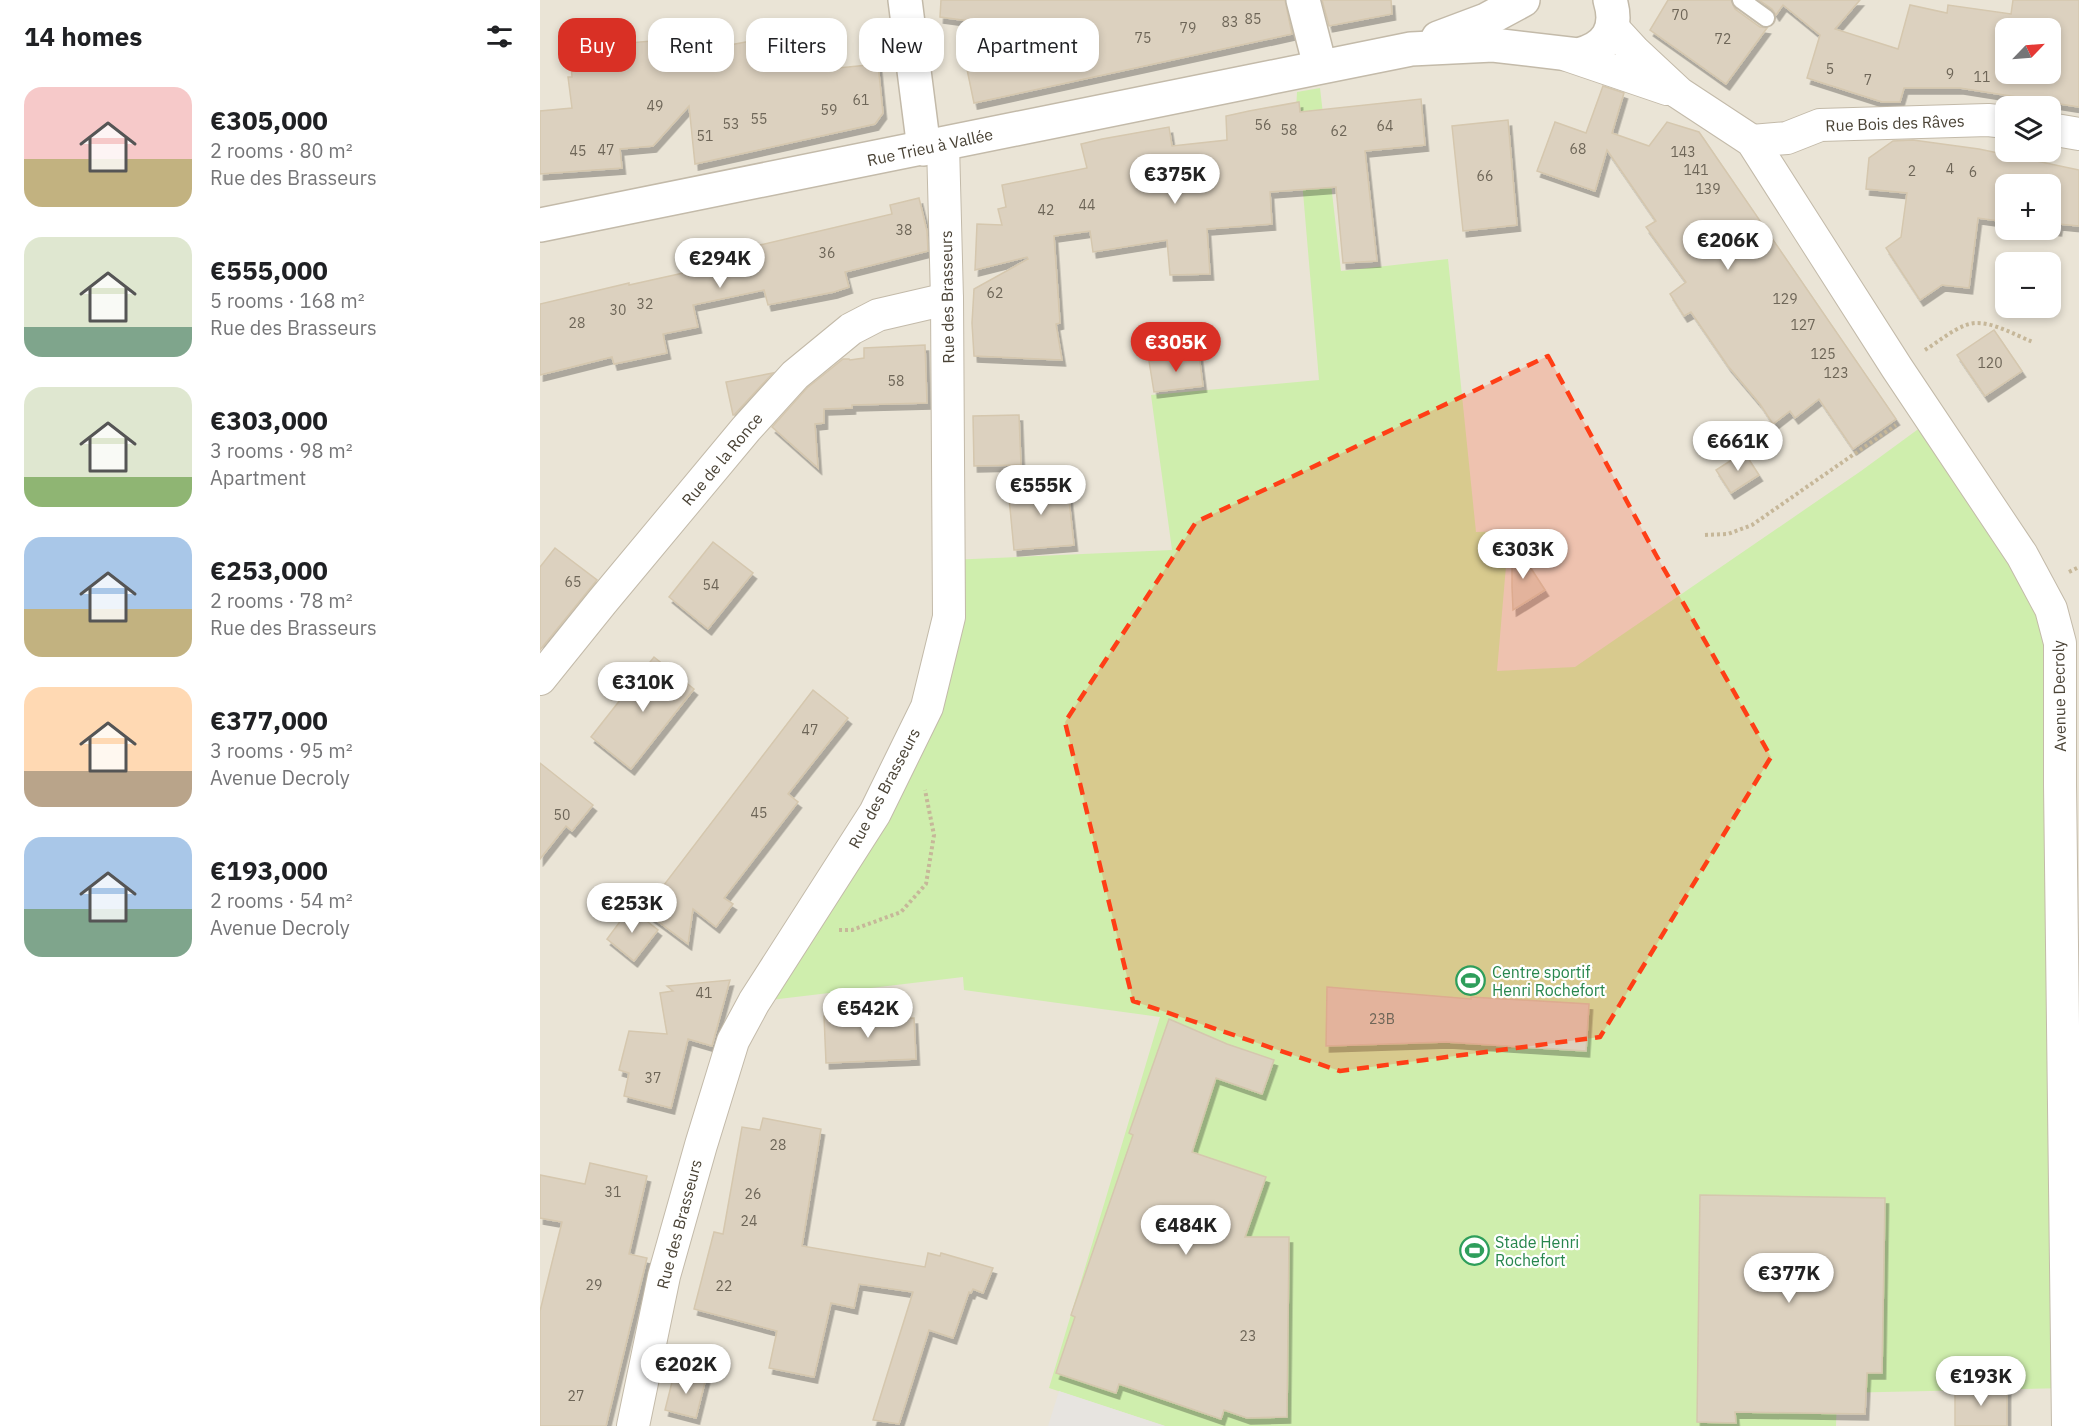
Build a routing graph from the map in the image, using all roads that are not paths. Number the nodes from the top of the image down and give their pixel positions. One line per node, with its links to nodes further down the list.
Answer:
1 (905, 0): 16 (street)
2 (1303, 0): 10 (street)
3 (1523, 0): 8 (street)
4 (1539, 0): 9 (street)
5 (1741, 0): 7 (lane)
6 (1611, 13): 9 (street); 11 (street)
7 (1766, 18)
8 (1411, 49): 9 (street); 10 (street, Rue Trieu à Vallée)
9 (1562, 53): 11 (street)
10 (1320, 66): 16 (street, Rue Trieu à Vallée)
11 (1679, 93): 15 (street, Avenue Decroly)
12 (1995, 121): 15 (street, Rue Bois des Râves)
13 (2061, 131): 14 (street)
14 (2079, 134)
15 (1752, 141): 21 (street, Avenue Decroly)
16 (934, 146): 17 (street, Rue Trieu à Vallée); 18 (street, Rue des Brasseurs)
17 (540, 225)
18 (947, 299): 19 (street, Rue de la Ronce); 20 (street, Rue des Brasseurs)
19 (540, 680)
20 (633, 1426)
21 (2068, 1426)

